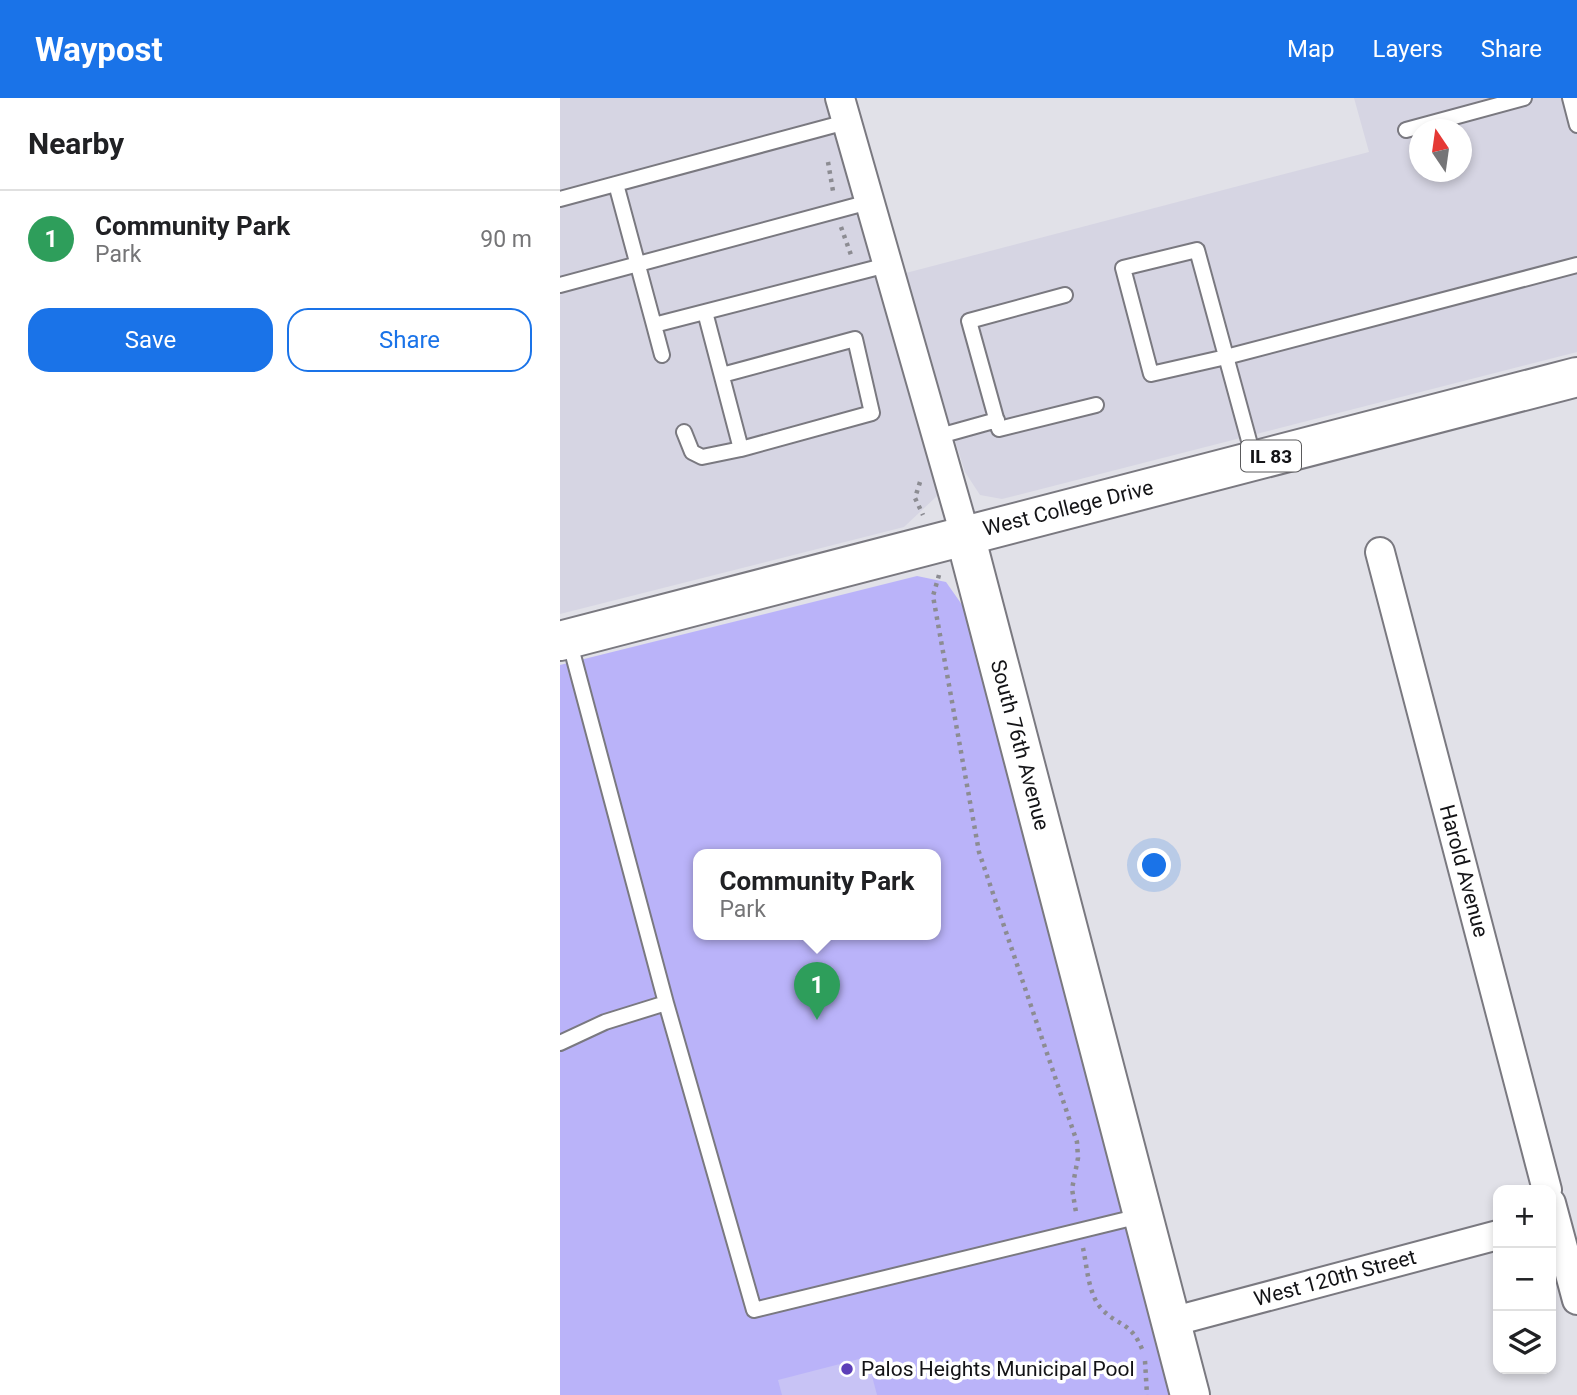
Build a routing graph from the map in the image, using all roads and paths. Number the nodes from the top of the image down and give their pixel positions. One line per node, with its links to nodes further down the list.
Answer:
1 (1524, 98): 5 (lane)
2 (1570, 98): 4 (lane)
3 (843, 110): 6 (lane); 8 (street, South 76th Avenue)
4 (1577, 125)
5 (1406, 130)
6 (616, 184): 7 (lane); 9 (lane)
7 (560, 199)
8 (869, 202): 9 (lane); 10 (street, South 76th Avenue)
9 (638, 263): 12 (lane); 15 (lane)
10 (887, 265): 14 (lane); 23 (street, South 76th Avenue)
11 (1577, 265): 17 (lane)
12 (560, 285)
13 (1065, 295): 21 (lane)
14 (705, 312): 15 (lane); 18 (lane)
15 (654, 325): 16 (lane)
16 (662, 355)
17 (1226, 357): 17 (lane); 25 (lane)
18 (722, 375): 24 (lane); 24 (lane)
19 (1577, 377): 25 (main road, West College Drive / IL 83)
20 (1096, 405): 21 (lane)
21 (996, 420): 23 (lane)
22 (684, 432): 24 (lane)
23 (936, 437): 26 (street, South 76th Avenue)
24 (741, 449)
25 (1254, 460): 26 (main road, West College Drive / IL 83)
26 (965, 535): 29 (main road, West College Drive / IL 83); 33 (main road, South 76th Avenue)
27 (1380, 552): 32 (street, Harold Avenue)
28 (938, 588): 35 (path)
29 (564, 640): 30 (lane)
30 (666, 1003): 31 (lane); 35 (lane)
31 (560, 1043)
32 (1546, 1185)
33 (1143, 1215): 35 (lane); 38 (main road, South 76th Avenue)
34 (1558, 1215): 37 (street)
35 (1080, 1229): 39 (path)
36 (1493, 1236): 38 (street, West 120th Street)
37 (1577, 1300)
38 (1171, 1322): 40 (main road, South 76th Avenue)
39 (1147, 1395)
40 (1191, 1395)

